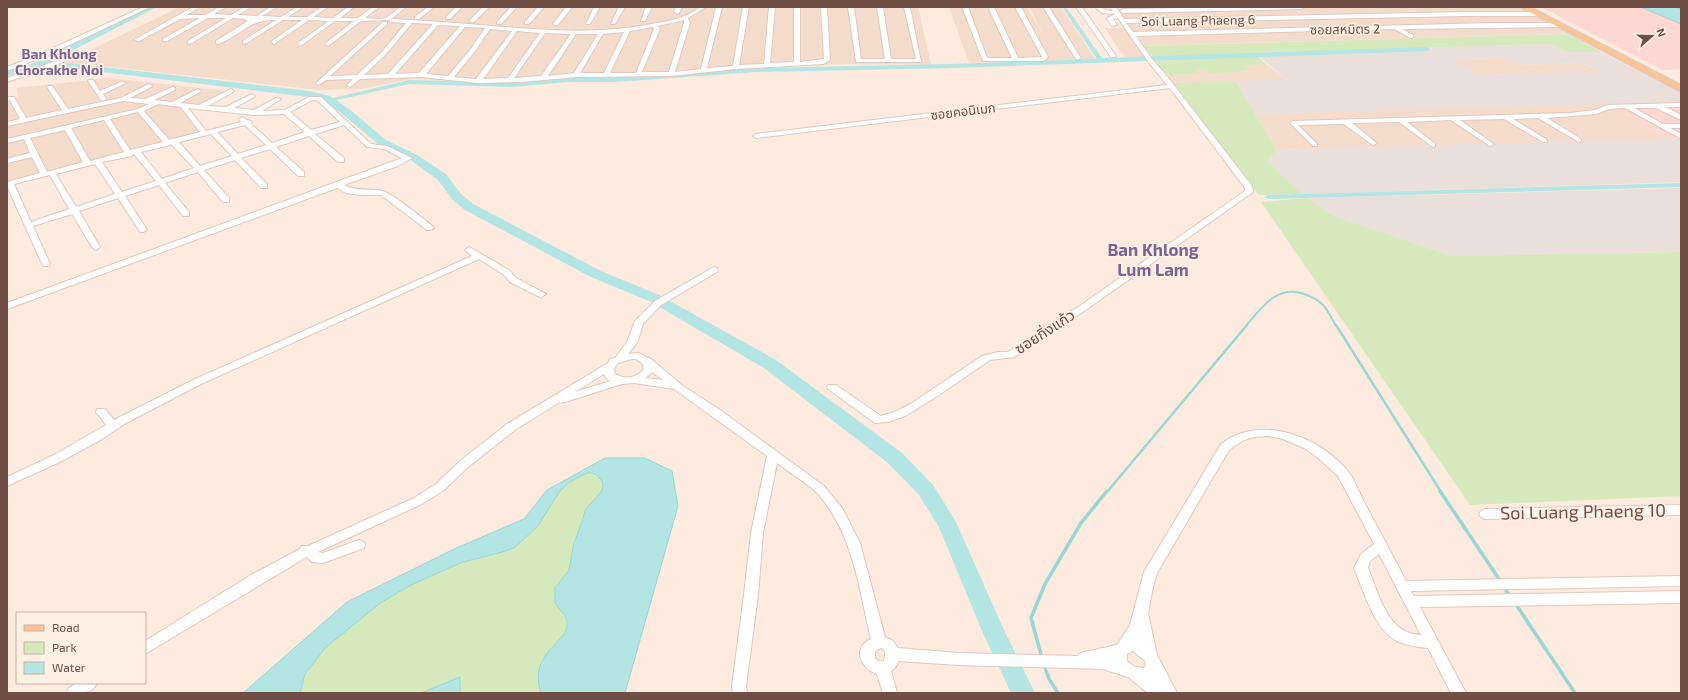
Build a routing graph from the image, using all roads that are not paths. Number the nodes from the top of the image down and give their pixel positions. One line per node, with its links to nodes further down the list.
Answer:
1 (147, 7): 88 (street)
2 (197, 7): 42 (street)
3 (223, 7): 40 (street)
4 (248, 7): 41 (street)
5 (274, 7): 43 (street)
6 (300, 7): 47 (street)
7 (325, 7): 48 (street)
8 (351, 7): 50 (street)
9 (376, 7): 51 (street)
10 (403, 7): 53 (street)
11 (431, 7): 44 (street)
12 (459, 7): 45 (street)
13 (486, 7): 54 (street)
14 (514, 7): 58 (street)
15 (541, 7): 59 (street)
16 (569, 7): 62 (street)
17 (597, 7): 60 (street)
18 (622, 7): 61 (street)
19 (649, 7): 52 (street)
20 (703, 7): 46 (street)
21 (719, 7): 97 (street)
22 (746, 7): 95 (street)
23 (772, 7): 94 (street)
24 (797, 7): 93 (street)
25 (824, 7): 93 (street)
26 (851, 7): 92 (street)
27 (880, 7): 92 (street)
28 (907, 7): 92 (street)
29 (965, 7): 91 (street)
30 (991, 7): 91 (street)
31 (1018, 7): 91 (street)
32 (1046, 7): 90 (street)
33 (1079, 7): 89 (street)
34 (1114, 7): 39 (street)
35 (1302, 7): 39 (street)
36 (1524, 7): 38 (main road)
37 (1101, 8): 39 (street)
38 (1534, 9): 55 (street, Soi Luang Phaeng 6); 65 (main road); 114 (main road)
39 (1120, 13): 55 (street); 67 (street)
40 (207, 16): 41 (street); 42 (street); 81 (street)
41 (233, 16): 49 (street); 82 (street)
42 (179, 17): 80 (street)
43 (261, 18): 47 (street); 49 (street)
44 (417, 18)
45 (448, 18)
46 (686, 18): 66 (street); 98 (street)
47 (281, 19): 48 (street); 84 (street)
48 (308, 19): 50 (street); 85 (street)
49 (251, 20): 83 (street)
50 (333, 20): 51 (street); 86 (street)
51 (359, 20): 53 (street); 87 (street)
52 (644, 20)
53 (387, 21): 56 (street); 105 (street)
54 (472, 21)
55 (1123, 21): 78 (street)
56 (410, 22): 57 (street); 104 (street)
57 (437, 23): 63 (street); 103 (street)
58 (499, 23)
59 (528, 23)
60 (588, 23)
61 (613, 23)
62 (556, 24)
63 (464, 25): 69 (street); 99 (street)
64 (1493, 25): 65 (street, ซอยสหมิตร 2); 68 (street, ซอยสหมิตร 2); 74 (street)
65 (1558, 25): 120 (main road)
66 (655, 26): 72 (street); 102 (street)
67 (1114, 26)
68 (1481, 26): 70 (street, ซอยสหมิตร 2); 77 (street)
69 (488, 27): 71 (street); 106 (street)
70 (1396, 28): 78 (street, ซอยสหมิตร 2); 79 (street)
71 (516, 29): 73 (street); 111 (street)
72 (628, 30): 76 (street); 101 (street)
73 (543, 32): 75 (street); 109 (street)
74 (1505, 32)
75 (574, 33): 76 (street); 107 (street)
76 (601, 33): 100 (street)
77 (1489, 33)
78 (1132, 34): 117 (street)
79 (1411, 36)
80 (137, 40)
81 (165, 40)
82 (190, 42)
83 (218, 42)
84 (245, 42)
85 (274, 42)
86 (300, 44)
87 (328, 44)
88 (42, 56): 96 (street); 108 (street)
89 (1113, 56)
90 (1078, 58)
91 (1016, 60)
92 (888, 61)
93 (797, 63): 94 (street)
94 (766, 65): 95 (street)
95 (736, 67): 97 (street)
96 (7, 69)
97 (703, 70): 98 (street)
98 (670, 74): 102 (street)
99 (420, 75): 103 (street); 106 (street)
100 (576, 75): 101 (street); 107 (street)
101 (606, 75): 102 (street)
102 (638, 75)
103 (390, 76): 104 (street)
104 (358, 77): 105 (street); 115 (street)
105 (325, 78): 113 (street)
106 (450, 78): 111 (street)
107 (543, 78): 109 (street)
108 (7, 80)
109 (510, 80): 111 (street)
110 (91, 81): 123 (street)
111 (478, 81)
112 (123, 83): 123 (street)
113 (319, 83)
114 (1681, 83)
115 (350, 85)
116 (149, 86): 126 (street)
117 (1171, 86): 159 (street, ซอยคอนิเมก); 206 (street, ซอยกิ่งแก้ว)
118 (50, 87): 140 (street)
119 (173, 89): 129 (street)
120 (1681, 89)
121 (198, 91): 131 (street)
122 (232, 91): 136 (street)
123 (100, 93): 128 (street)
124 (252, 96): 138 (street)
125 (7, 99): 148 (street)
126 (123, 99): 128 (street); 129 (street)
127 (278, 99): 142 (street)
128 (106, 102): 140 (street)
129 (147, 102): 130 (street)
130 (156, 103): 131 (street); 137 (street)
131 (173, 104): 132 (street)
132 (182, 105): 136 (street); 157 (street)
133 (1657, 105): 134 (street); 135 (street); 147 (street)
134 (1681, 105)
135 (1625, 106): 143 (street); 154 (street)
136 (200, 107): 138 (street)
137 (140, 110): 145 (street); 165 (street)
138 (226, 110): 139 (street)
139 (234, 110): 142 (street); 151 (street)
140 (66, 111): 148 (street)
141 (286, 112): 142 (street); 152 (street); 158 (street)
142 (254, 113)
143 (1540, 116): 144 (street); 162 (street)
144 (1506, 117): 146 (street); 164 (street)
145 (106, 118): 156 (street); 171 (street)
146 (1452, 118): 149 (street); 167 (street)
147 (1681, 118)
148 (24, 120): 153 (street)
149 (1399, 120): 150 (street); 169 (street)
150 (1345, 121): 166 (street); 168 (street)
151 (248, 123): 157 (street); 170 (street)
152 (345, 123): 158 (street); 181 (street)
153 (7, 124)
154 (1662, 126): 155 (street); 160 (street)
155 (1681, 126)
156 (67, 127): 161 (street); 177 (street)
157 (209, 133): 165 (street); 173 (street)
158 (310, 133): 170 (street); 174 (street)
159 (756, 136)
160 (1680, 136)
161 (26, 137): 163 (street); 172 (street)
162 (1579, 140)
163 (7, 141)
164 (1545, 141)
165 (171, 143): 171 (street); 178 (street)
166 (1373, 143)
167 (1490, 144)
168 (1315, 145)
169 (1433, 145)
170 (271, 146): 173 (street); 180 (street)
171 (133, 153): 176 (street); 183 (street)
172 (35, 154): 175 (street); 179 (street)
173 (236, 157): 178 (street); 185 (street)
174 (341, 160)
175 (7, 161)
176 (98, 162): 177 (street); 187 (street)
177 (88, 164): 179 (street)
178 (199, 169): 183 (street); 188 (street)
179 (47, 172): 182 (street); 189 (street)
180 (301, 174)
181 (350, 180): 184 (street); 186 (street)
182 (8, 182): 191 (street)
183 (160, 182): 187 (street); 190 (street)
184 (337, 185): 186 (street); 200 (street)
185 (264, 186)
186 (357, 191): 192 (street)
187 (120, 195): 189 (street); 193 (street)
188 (226, 200)
189 (74, 210): 191 (street); 194 (street)
190 (186, 214)
191 (29, 225): 197 (street)
192 (430, 228)
193 (143, 230)
194 (96, 247)
195 (469, 250): 196 (street)
196 (479, 256): 199 (street); 210 (street)
197 (46, 264)
198 (714, 270): 201 (street)
199 (541, 294)
200 (7, 306)
201 (632, 343): 202 (street); 203 (street)
202 (646, 361): 203 (street); 204 (street); 207 (street)
203 (615, 362): 205 (street); 208 (street)
204 (634, 380): 205 (street); 207 (street)
205 (620, 381): 208 (street)
206 (832, 386)
207 (679, 388): 211 (street)
208 (542, 407): 217 (street)
209 (101, 412): 210 (street)
210 (113, 426): 212 (street)
211 (773, 455): 223 (street); 234 (street)
212 (7, 482)
213 (1681, 510): 214 (street, Soi Luang Phaeng 10)
214 (1485, 514)
215 (359, 545): 217 (street)
216 (1381, 546): 219 (street); 222 (street); 224 (street)
217 (306, 550): 225 (street)
218 (1681, 581): 219 (street)
219 (1402, 586): 221 (street)
220 (1679, 600): 221 (street)
221 (1410, 602): 224 (street)
222 (1142, 609): 226 (street); 228 (street)
223 (879, 643): 227 (street); 230 (street)
224 (1432, 643): 238 (street)
225 (146, 647)
226 (1123, 648): 228 (street); 229 (street); 231 (street)
227 (894, 654): 229 (street); 230 (street)
228 (1152, 659): 231 (street); 237 (street)
229 (1070, 661): 231 (street)
230 (882, 667): 235 (street)
231 (1131, 672): 236 (street)
232 (88, 684): 233 (street)
233 (74, 693)
234 (740, 693)
235 (890, 693)
236 (1160, 693)
237 (1170, 693)
238 (1459, 693)

